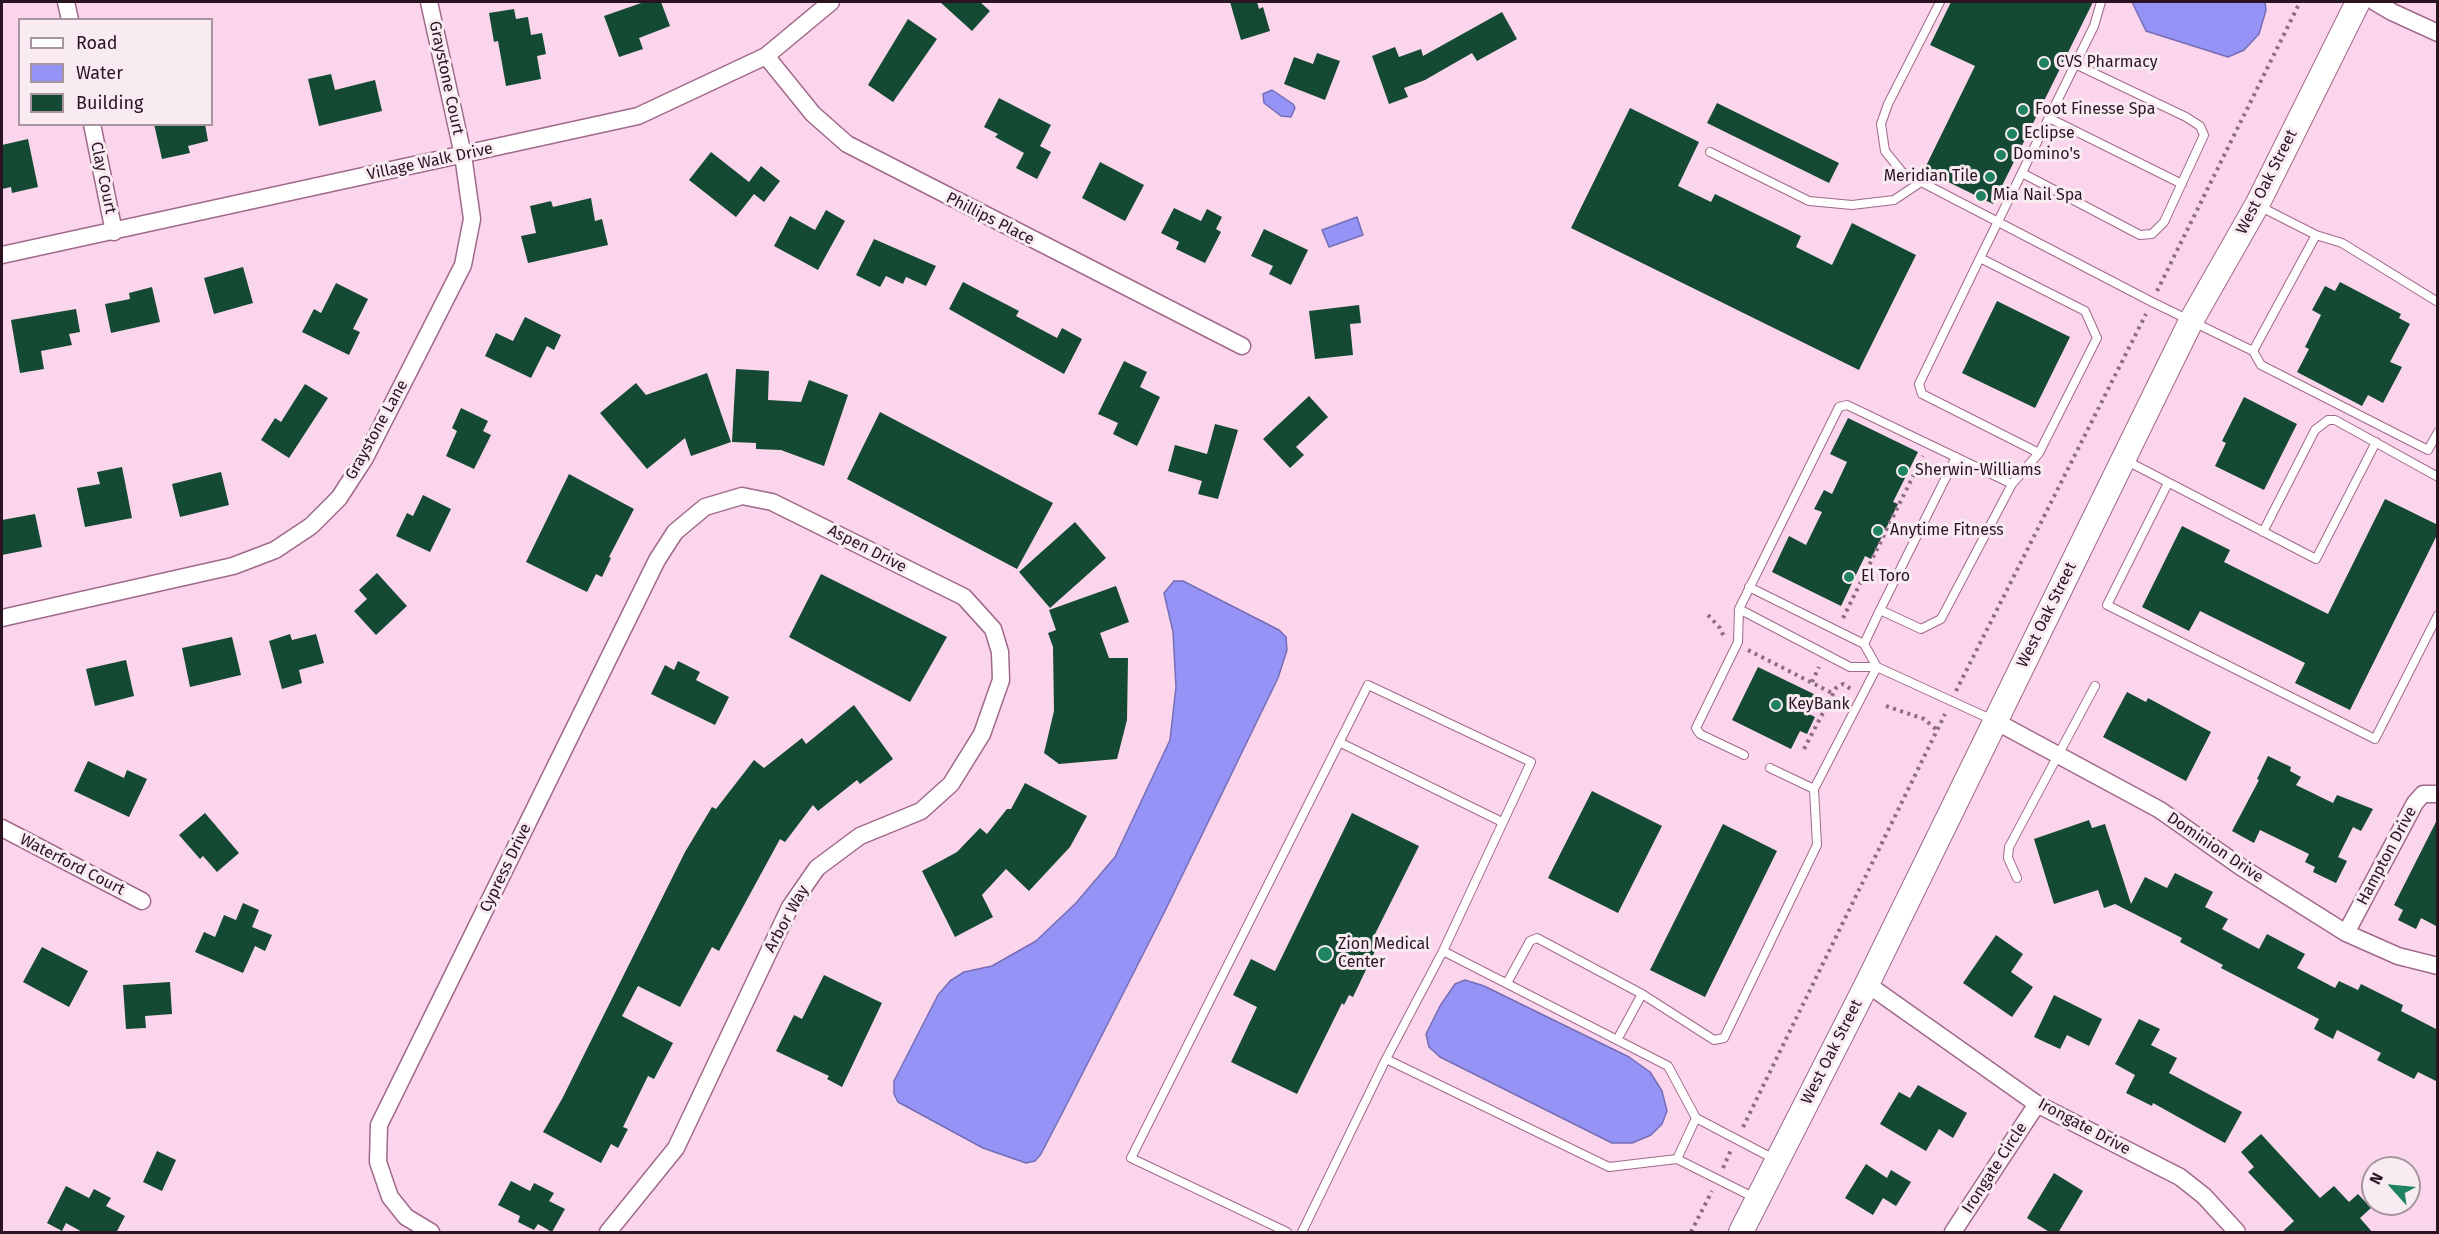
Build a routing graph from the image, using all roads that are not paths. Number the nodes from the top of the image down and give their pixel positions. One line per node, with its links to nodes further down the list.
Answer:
1 (66, 2): 8 (street)
2 (429, 2): 15 (street, Graystone Court)
3 (831, 2): 10 (street, Village Walk Drive)
4 (1940, 2): 17 (lane)
5 (2101, 2): 11 (lane)
6 (2358, 2): 19 (main road, West Oak Street)
7 (2375, 2): 9 (street)
8 (70, 18)
9 (2438, 33)
10 (766, 56): 15 (street, Village Walk Drive); 27 (street, Phillips Place)
11 (2075, 64): 12 (lane); 18 (lane)
12 (2049, 118): 16 (lane); 18 (lane)
13 (92, 126): 21 (street, Clay Court)
14 (1710, 152): 17 (lane)
15 (463, 155): 21 (street, Village Walk Drive); 43 (street, Graystone Lane)
16 (2022, 173): 18 (lane); 20 (lane)
17 (1921, 182): 20 (lane)
18 (2182, 184)
19 (2257, 205): 22 (lane); 26 (main road, West Oak Street)
20 (1998, 222): 24 (lane); 26 (lane)
21 (114, 232): 23 (street, Village Walk Drive)
22 (2316, 235): 25 (lane); 28 (lane)
23 (2, 255)
24 (1980, 258): 31 (lane); 31 (lane)
25 (2438, 302)
26 (2191, 321): 28 (lane); 33 (main road, West Oak Street)
27 (1242, 346)
28 (2253, 351): 29 (lane)
29 (2438, 432)
30 (2376, 442): 34 (lane); 38 (lane); 38 (lane)
31 (2039, 453): 36 (lane)
32 (1956, 457): 36 (lane); 39 (lane); 41 (lane)
33 (2122, 459): 35 (lane); 48 (main road, West Oak Street)
34 (2438, 477)
35 (2168, 483): 38 (lane); 42 (lane)
36 (2012, 484): 41 (lane)
37 (705, 507): 45 (street, Aspen Drive); 72 (street, Cypress Drive)
38 (2263, 532)
39 (1749, 587): 40 (lane); 44 (lane)
40 (1739, 609): 46 (lane); 50 (lane)
41 (1880, 610): 44 (lane)
42 (2438, 615)
43 (2, 618)
44 (1864, 645): 46 (lane)
45 (1000, 652): 73 (street, Arbor Way)
46 (1877, 667): 48 (lane); 53 (lane)
47 (2095, 686): 51 (lane)
48 (1995, 721): 51 (street, Dominion Drive); 63 (main road, West Oak Street)
49 (1339, 742): 55 (lane); 55 (lane); 74 (lane)
50 (1744, 755)
51 (2059, 756): 57 (lane); 59 (street, Dominion Drive)
52 (1770, 768): 53 (lane)
53 (1814, 789): 64 (lane)
54 (2438, 794): 59 (street, Hampton Drive)
55 (1502, 822): 60 (lane)
56 (2, 828): 58 (street, Waterford Court)
57 (2018, 878)
58 (142, 901)
59 (2346, 933): 61 (street, Dominion Drive)
60 (1443, 951): 62 (lane); 66 (lane)
61 (2438, 966)
62 (1507, 983): 64 (lane); 65 (lane)
63 (1867, 984): 67 (street, Irongate Drive); 70 (main road, West Oak Street)
64 (1642, 994): 65 (lane)
65 (1617, 1040): 68 (lane)
66 (1386, 1059): 69 (lane); 75 (lane)
67 (2037, 1104): 77 (street, Irongate Circle); 78 (street, Irongate Drive)
68 (1696, 1118): 69 (lane); 70 (lane)
69 (1677, 1159): 71 (lane)
70 (1777, 1160): 71 (main road, West Oak Street)
71 (1758, 1199): 76 (main road, West Oak Street)
72 (431, 1233)
73 (608, 1233)
74 (1287, 1233)
75 (1302, 1233)
76 (1741, 1233)
77 (1953, 1233)
78 (2237, 1233)

